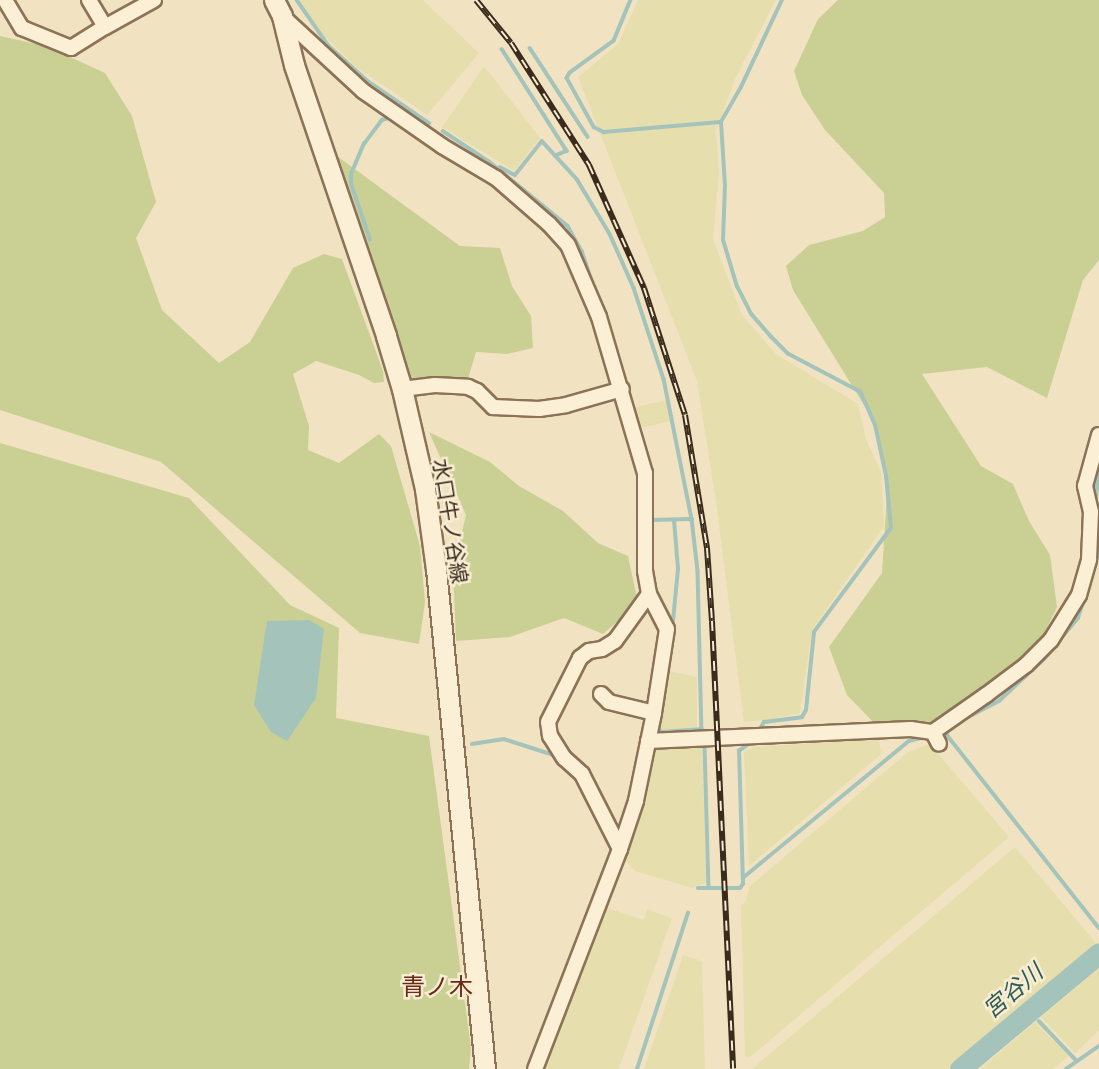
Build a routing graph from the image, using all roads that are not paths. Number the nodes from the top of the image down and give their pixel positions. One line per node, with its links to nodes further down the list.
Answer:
1 (5, 0): 5 (street)
2 (89, 0): 5 (street)
3 (154, 0): 5 (street)
4 (278, 8): 6 (street); 7 (main road, 水口牛ノ谷線)
5 (105, 27)
6 (622, 388): 7 (street); 9 (street)
7 (402, 389): 14 (main road, 水口牛ノ谷線)
8 (1099, 435): 12 (street)
9 (649, 594): 11 (street); 13 (street)
10 (601, 694): 11 (street)
11 (654, 713): 12 (street)
12 (648, 741): 13 (street)
13 (620, 849): 15 (street)
14 (485, 1069)
15 (535, 1069)

